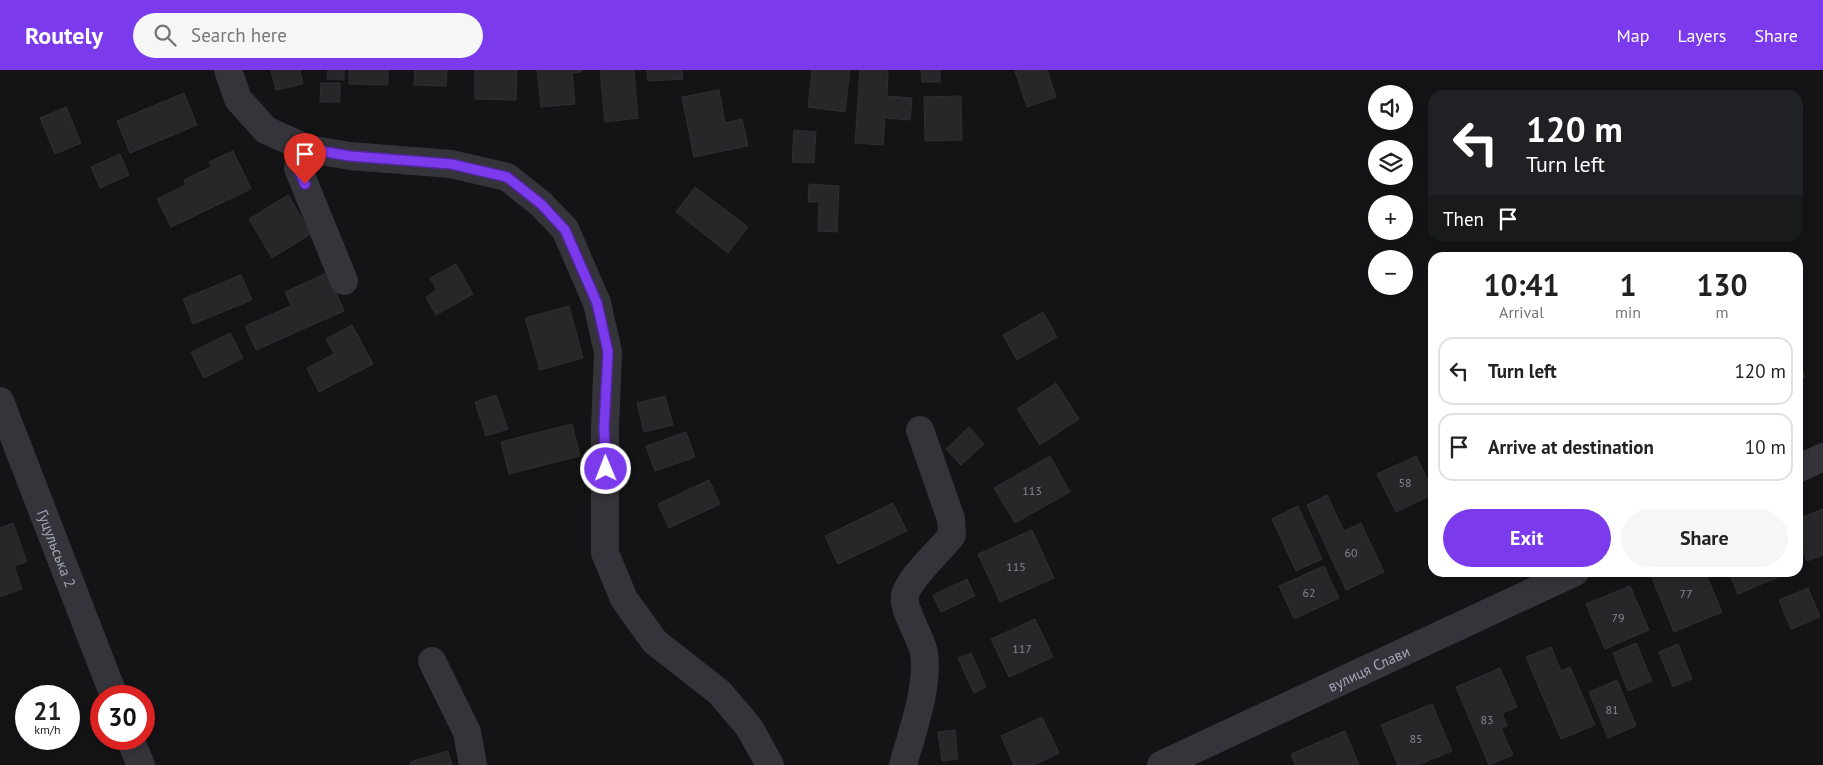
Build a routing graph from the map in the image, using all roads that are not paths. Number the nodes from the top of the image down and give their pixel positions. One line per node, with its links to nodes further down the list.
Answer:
1 (228, 70): 2 (street)
2 (308, 149): 3 (street); 14 (street)
3 (344, 281)
4 (0, 400): 10 (street, Гуцульська 2)
5 (920, 430): 15 (street)
6 (1823, 457): 7 (street)
7 (1803, 467)
8 (1564, 577): 16 (street, вулиця Слави)
9 (432, 661): 13 (street)
10 (110, 685)
11 (134, 750): 12 (street)
12 (140, 765)
13 (473, 765)
14 (770, 765)
15 (903, 765)
16 (1161, 765)

